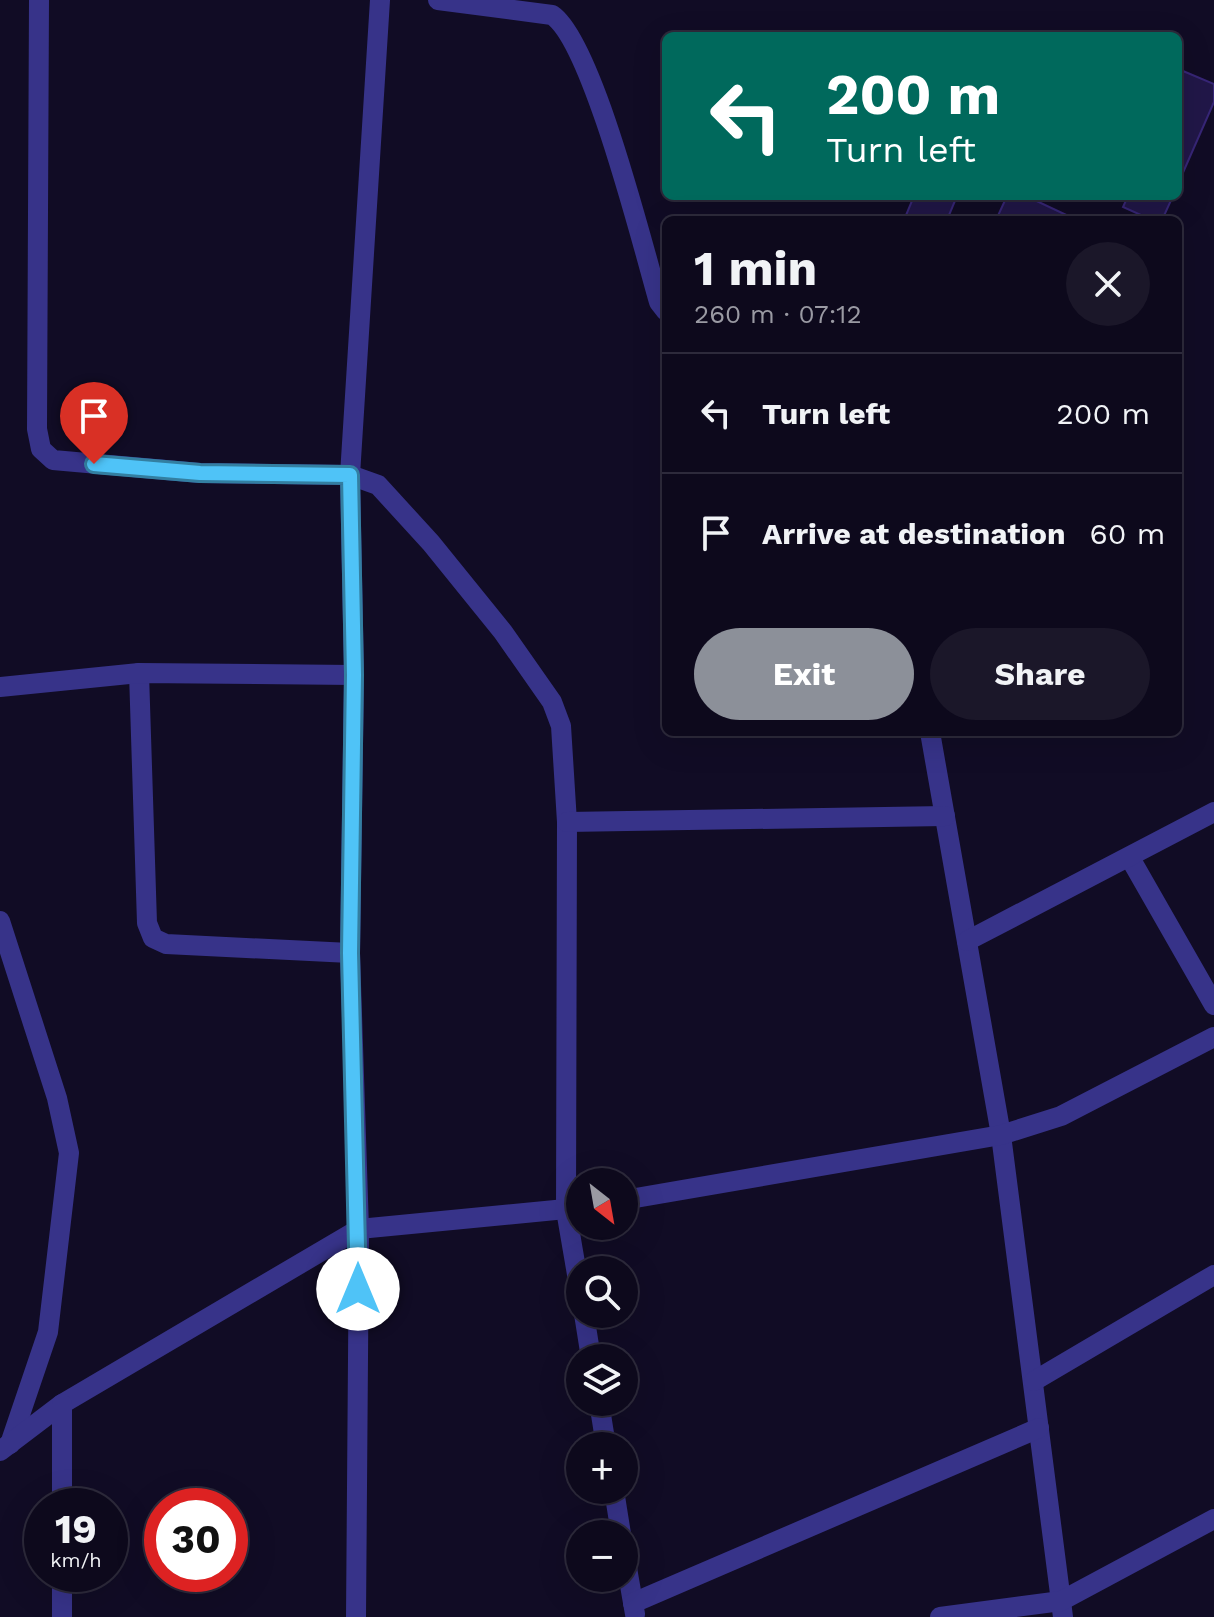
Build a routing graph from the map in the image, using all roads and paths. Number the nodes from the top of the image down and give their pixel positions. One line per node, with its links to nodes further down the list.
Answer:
1 (39, 0): 5 (street)
2 (380, 0): 5 (street)
3 (438, 0): 4 (street)
4 (662, 306)
5 (350, 475): 7 (street); 12 (street)
6 (139, 673): 7 (street); 8 (street); 16 (street)
7 (354, 675): 16 (street)
8 (0, 687)
9 (931, 736): 11 (street)
10 (1214, 812): 13 (street)
11 (945, 816): 12 (street); 15 (street)
12 (567, 822): 20 (street)
13 (1130, 858): 15 (street); 17 (street)
14 (0, 921): 28 (street)
15 (967, 941): 19 (street)
16 (350, 953): 23 (street)
17 (1214, 1005)
18 (1214, 1037): 19 (street)
19 (1001, 1135): 21 (street); 25 (street)
20 (572, 1168)
21 (638, 1198)
22 (566, 1210): 23 (street)
23 (359, 1229): 26 (street); 35 (street)
24 (1214, 1275): 25 (street)
25 (1034, 1381): 27 (street)
26 (62, 1404): 28 (street); 29 (street)
27 (1039, 1428): 32 (street); 33 (street)
28 (5, 1447)
29 (62, 1488)
30 (1214, 1519): 32 (street)
31 (62, 1592): 34 (street)
32 (1062, 1609): 36 (street)
33 (634, 1610)
34 (62, 1617)
35 (356, 1617)
36 (940, 1617)

